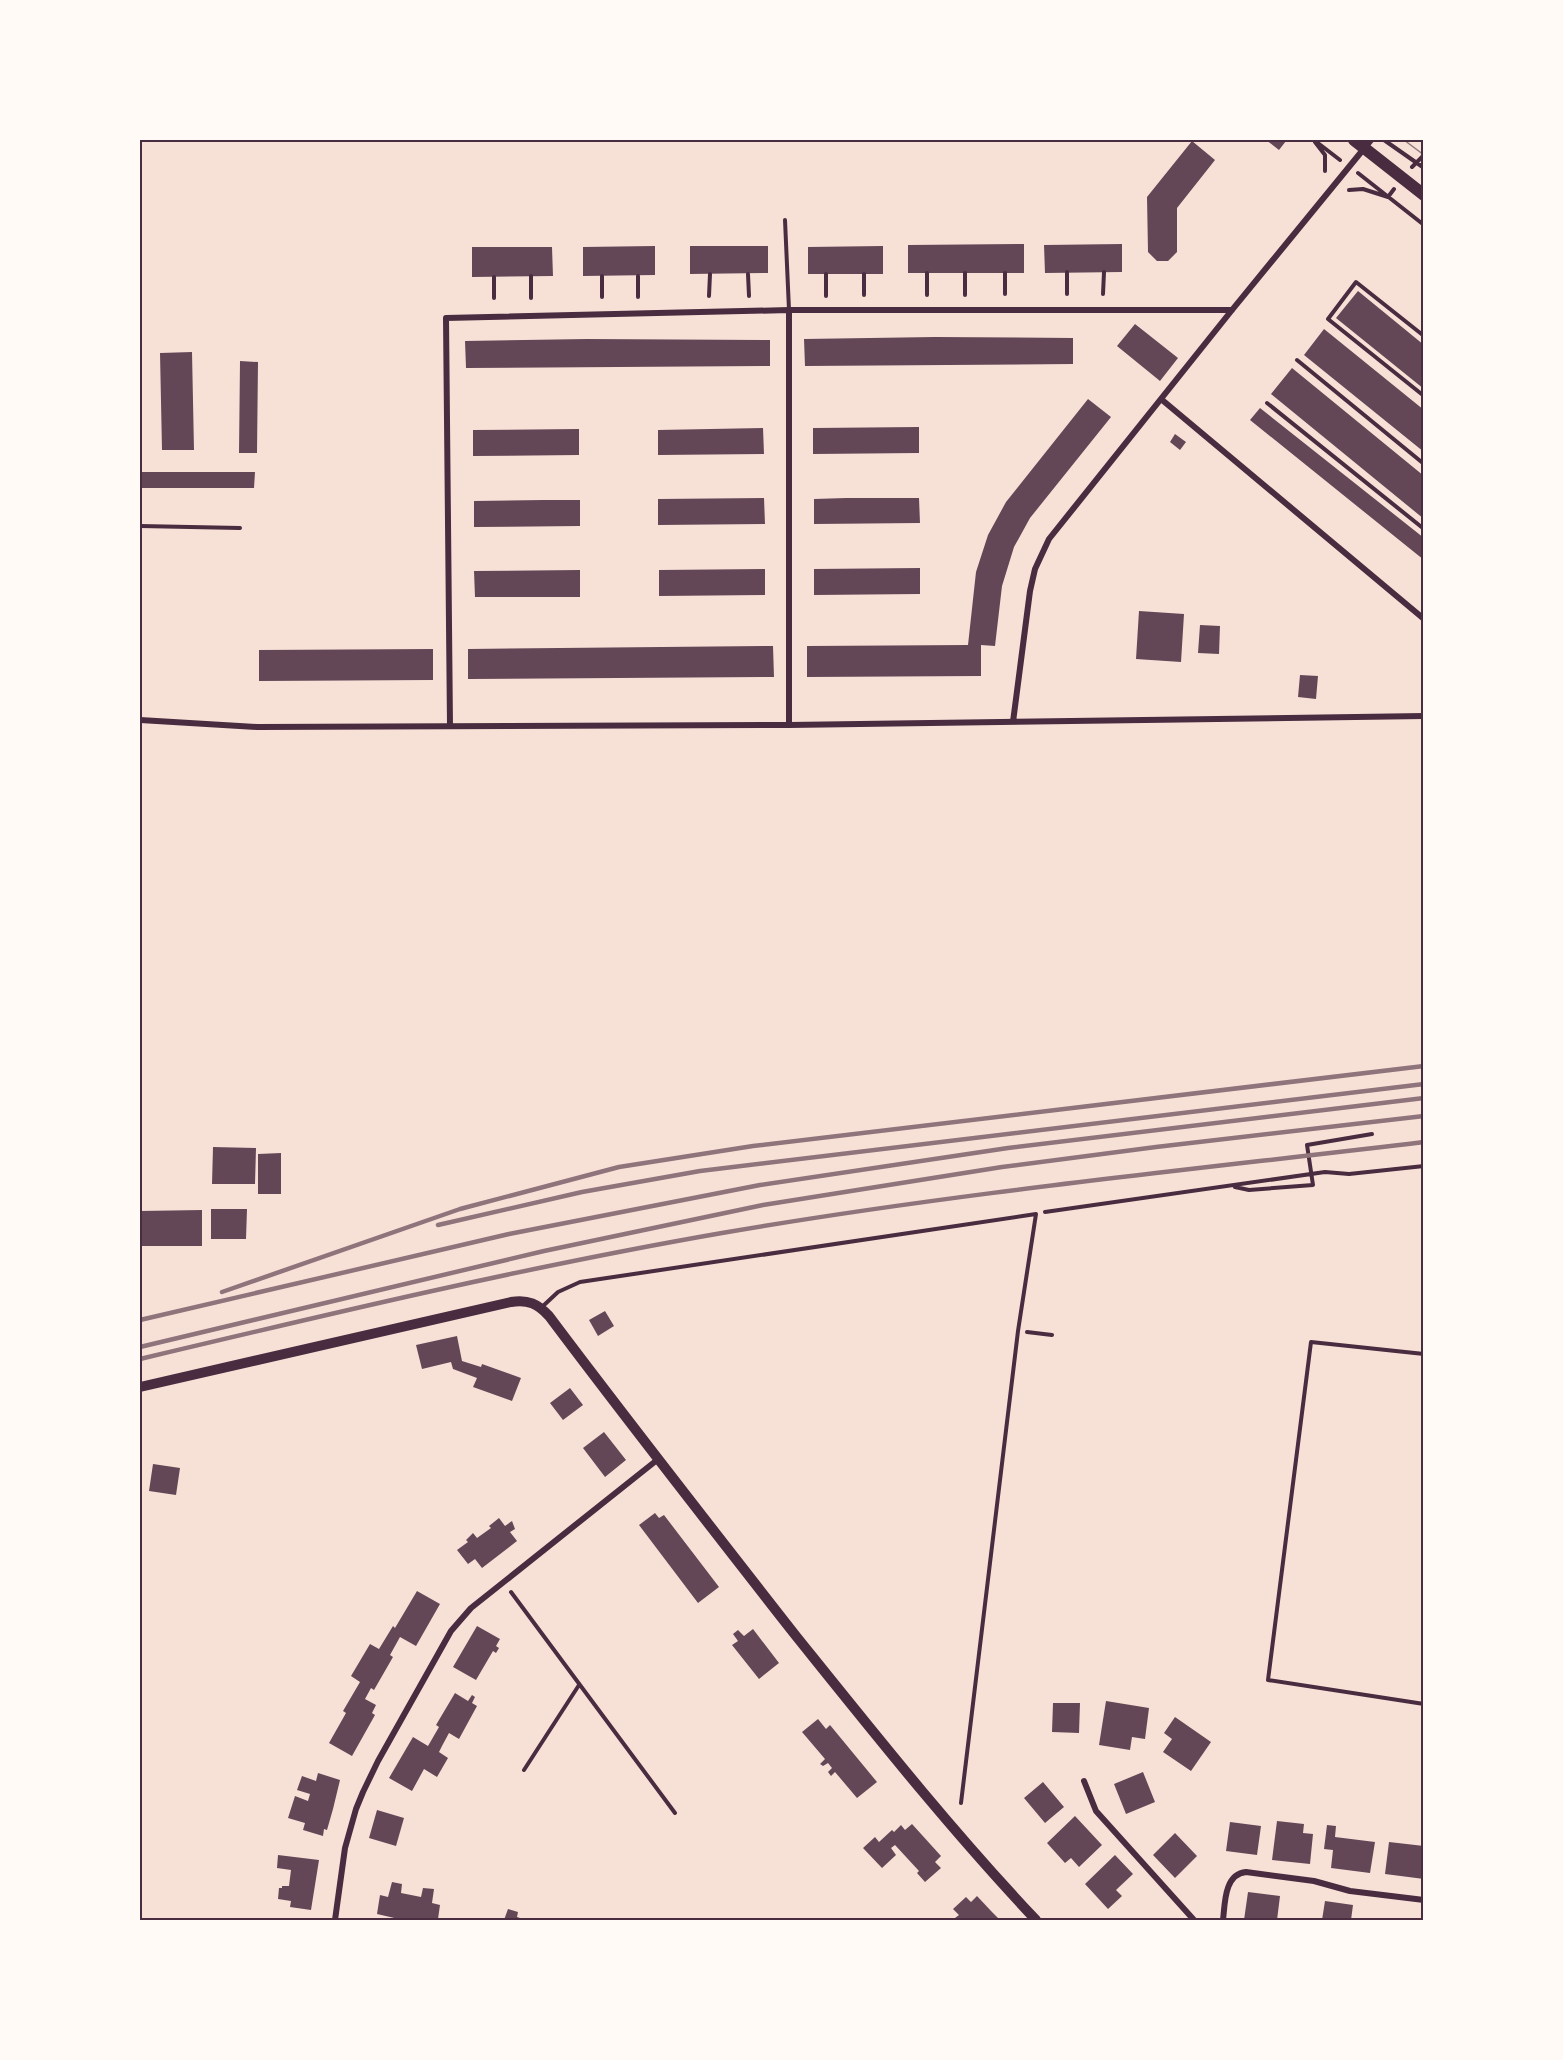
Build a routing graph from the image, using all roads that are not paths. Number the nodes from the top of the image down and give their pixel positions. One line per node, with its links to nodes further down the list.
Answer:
1 (1354, 140): 2 (main road)
2 (1368, 144): 3 (main road); 6 (street)
3 (1424, 195)
4 (785, 220): 5 (lane)
5 (789, 310): 6 (street); 20 (street); 21 (street)
6 (1232, 310): 10 (street)
7 (1424, 336): 9 (lane)
8 (1297, 360): 12 (lane)
9 (1424, 396)
10 (1161, 399): 16 (street); 19 (street)
11 (1267, 403): 15 (lane)
12 (1424, 464)
13 (140, 526): 14 (lane)
14 (240, 528)
15 (1424, 529)
16 (1424, 619)
17 (1424, 716): 19 (street)
18 (140, 720): 21 (street)
19 (1013, 722): 20 (street)
20 (789, 725): 21 (street)
21 (450, 726)
22 (541, 1308): 23 (street); 24 (street); 26 (lane)
23 (140, 1387)
24 (657, 1460): 28 (street); 29 (street)
25 (1084, 1781): 30 (street)
26 (961, 1803)
27 (1424, 1900): 31 (street)
28 (335, 1920)
29 (1036, 1920)
30 (1194, 1920)
31 (1222, 1920)

